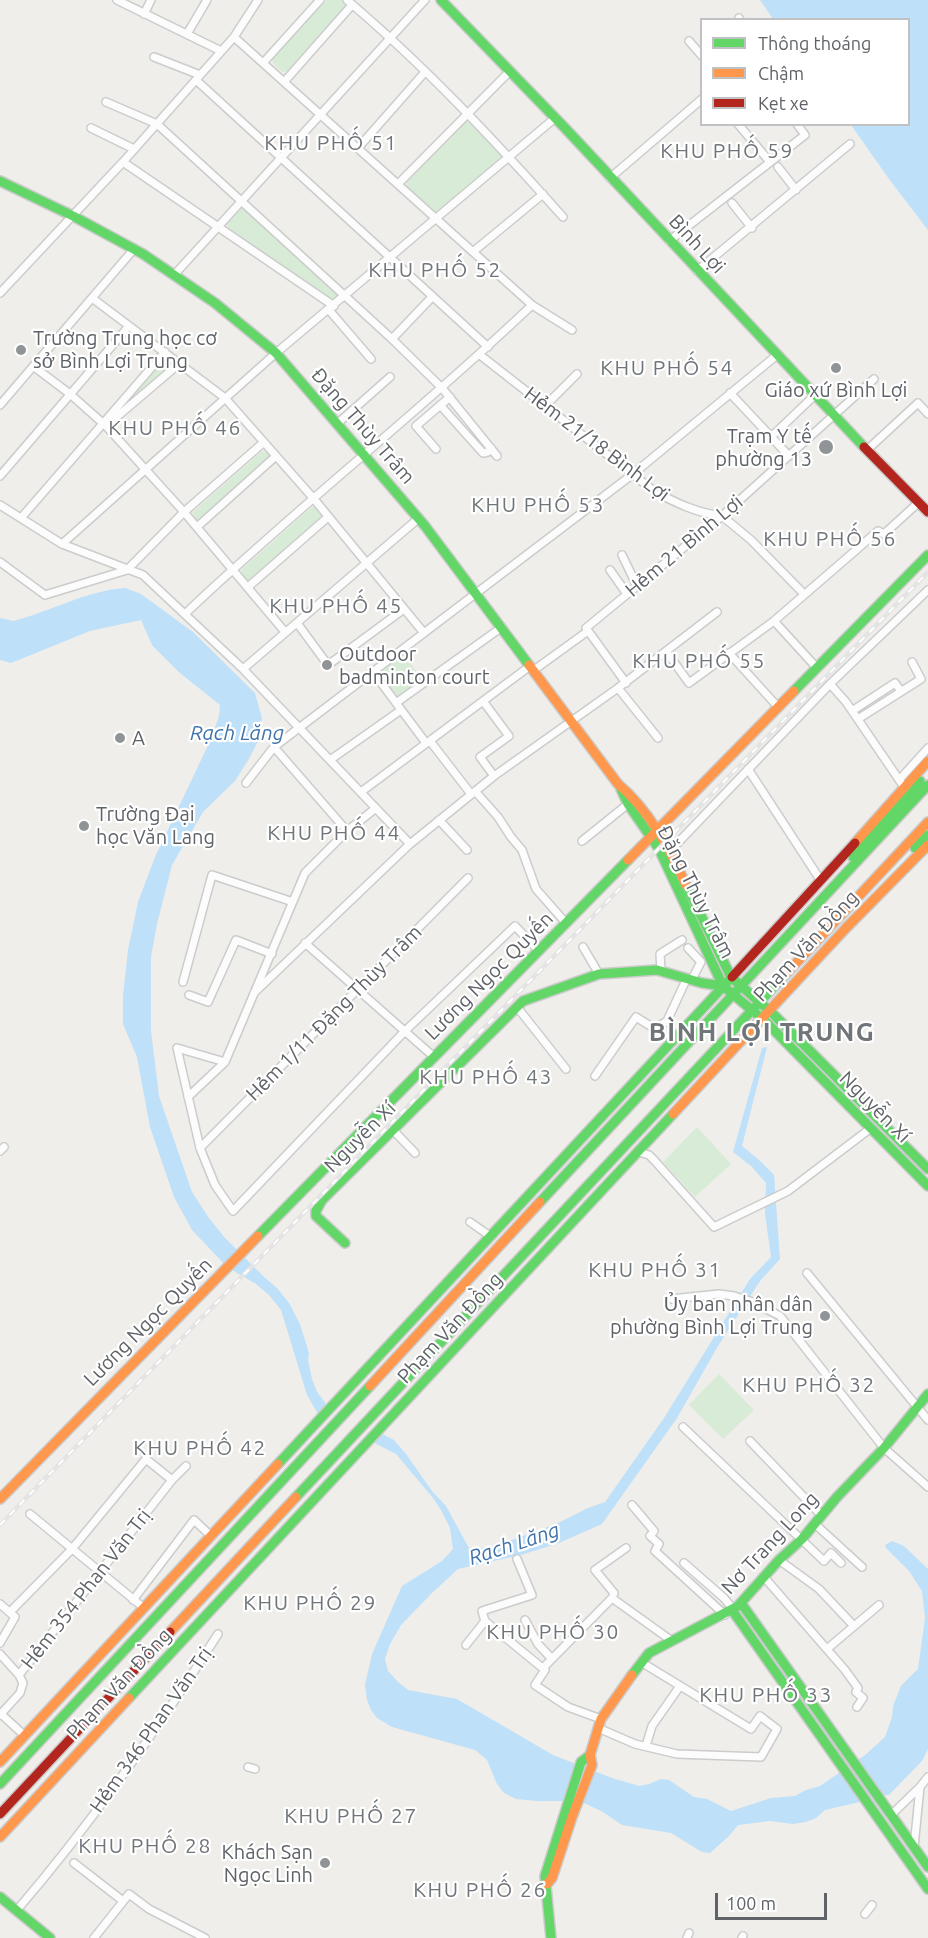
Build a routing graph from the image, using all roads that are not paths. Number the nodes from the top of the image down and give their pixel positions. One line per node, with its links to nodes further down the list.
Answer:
1 (117, 0): 9 (street)
2 (151, 0): 9 (street)
3 (207, 0): 10 (street)
4 (258, 0): 11 (street)
5 (320, 0): 17 (street)
6 (425, 0): 12 (street)
7 (441, 0): 18 (main road, Bình Lợi)
8 (350, 2): 12 (street); 21 (street)
9 (144, 14): 10 (street)
10 (187, 34): 14 (street)
11 (234, 37): 14 (street); 17 (street)
12 (391, 37): 19 (street); 25 (street)
13 (689, 41): 15 (street)
14 (221, 51): 20 (street)
15 (700, 54)
16 (154, 57): 20 (street)
17 (263, 63): 21 (street)
18 (510, 71): 24 (street); 26 (main road, Bình Lợi)
19 (425, 72): 24 (street); 32 (street)
20 (198, 78): 27 (street); 35 (street)
21 (284, 82): 25 (street)
22 (700, 101): 39 (street)
23 (106, 102): 27 (street)
24 (467, 114): 34 (street); 41 (street)
25 (320, 115): 32 (street); 35 (street)
26 (555, 118): 34 (street); 39 (main road, Bình Lợi)
27 (157, 124): 33 (street); 44 (street)
28 (740, 126): 37 (street)
29 (798, 126): 37 (street)
30 (92, 128): 33 (street)
31 (850, 144): 42 (street)
32 (358, 148): 41 (street)
33 (134, 149): 36 (street)
34 (509, 157): 43 (street); 48 (street)
35 (281, 158): 44 (street); 54 (street)
36 (123, 162): 46 (street); 49 (street)
37 (770, 162): 51 (street)
38 (778, 167): 42 (street)
39 (610, 178): 51 (main road, Bình Lợi)
40 (0, 181): 46 (main road, Đặng Thùy Trâm)
41 (398, 184): 48 (street)
42 (796, 190): 50 (street)
43 (543, 194): 47 (street); 53 (street)
44 (242, 201): 49 (street); 58 (street)
45 (732, 203): 50 (street)
46 (73, 216): 52 (main road, Đặng Thùy Trâm); 57 (street)
47 (563, 216)
48 (437, 219): 53 (street); 54 (street)
49 (218, 227): 56 (street); 62 (street)
50 (752, 228): 55 (street)
51 (669, 242): 55 (main road, Bình Lợi)
52 (134, 249): 56 (main road, Đặng Thùy Trâm); 60 (street)
53 (474, 251): 61 (street)
54 (390, 258): 58 (street); 59 (street)
55 (697, 272): 70 (main road, Bình Lợi)
56 (175, 274): 68 (main road, Đặng Thùy Trâm)
57 (2, 288)
58 (346, 296): 62 (street); 65 (street)
59 (432, 297): 65 (street); 66 (street)
60 (92, 298): 63 (street); 73 (street)
61 (532, 305): 64 (street); 66 (street)
62 (331, 308): 68 (street); 71 (street)
63 (129, 326): 67 (street); 79 (street)
64 (572, 330)
65 (392, 339): 77 (street)
66 (488, 347): 69 (street)
67 (165, 352): 72 (street); 89 (street)
68 (276, 353): 82 (street); 88 (main road, Đặng Thùy Trâm)
69 (480, 355): 77 (street); 85 (street, Hẻm 21/18 Bình Lợi)
70 (777, 355): 78 (street); 80 (main road, Bình Lợi)
71 (371, 359)
72 (180, 363): 82 (street); 89 (street)
73 (33, 366): 79 (street); 83 (street)
74 (577, 374): 85 (street)
75 (390, 377): 88 (street)
76 (874, 379): 87 (street, Hẻm 21 Bình Lợi)
77 (442, 388): 81 (street); 95 (street)
78 (730, 393): 90 (street); 100 (street)
79 (70, 394): 89 (street); 101 (street)
80 (815, 395): 87 (main road, Bình Lợi); 90 (street)
81 (450, 397): 84 (street); 92 (street)
82 (225, 398): 91 (street); 99 (street)
83 (0, 405)
84 (440, 405): 92 (street); 93 (street)
85 (545, 406): 100 (street, Hẻm 21/18 Bình Lợi)
86 (928, 414): 94 (street)
87 (834, 416): 94 (main road, Bình Lợi); 98 (street, Hẻm 21 Bình Lợi)
88 (338, 423): 95 (main road, Đặng Thùy Trâm)
89 (104, 424): 99 (street); 109 (street)
90 (771, 437): 98 (street)
91 (264, 442): 96 (street); 105 (street)
92 (491, 448): 97 (street)
93 (436, 449)
94 (867, 450): 103 (main road, Bình Lợi)
95 (364, 453): 102 (street); 110 (main road, Đặng Thùy Trâm)
96 (276, 456): 102 (street); 111 (street)
97 (497, 456)
98 (789, 456): 107 (street, Hẻm 21 Bình Lợi)
99 (145, 469): 105 (street); 112 (street)
100 (633, 474): 107 (street, Hẻm 21/18 Bình Lợi); 123 (street)
101 (0, 476)
102 (314, 499): 108 (street); 117 (street)
103 (918, 503): 106 (main road, Bình Lợi); 125 (street)
104 (0, 505): 109 (street)
105 (184, 512): 111 (street); 118 (street)
106 (928, 512)
107 (722, 516): 120 (street, Hẻm 21 Bình Lợi); 125 (street)
108 (328, 517): 116 (street); 121 (street)
109 (21, 518): 112 (street)
110 (419, 518): 116 (street); 123 (main road, Đặng Thùy Trâm)
111 (197, 527): 117 (street)
112 (62, 544): 118 (street)
113 (622, 555): 120 (street)
114 (928, 555): 139 (main road, Lương Ngọc Quyến)
115 (0, 562): 118 (street)
116 (367, 564): 126 (street); 130 (street)
117 (232, 569): 121 (street); 128 (street)
118 (127, 570): 128 (street)
119 (610, 570): 124 (street)
120 (637, 586): 124 (street, Hẻm 21 Bình Lợi)
121 (248, 587): 133 (street)
122 (928, 590): 143 (street)
123 (477, 593): 131 (main road, Đặng Thùy Trâm); 134 (street)
124 (627, 594): 132 (street, Hẻm 21 Bình Lợi)
125 (804, 594): 129 (street)
126 (404, 609): 130 (street); 134 (street)
127 (717, 612): 135 (street)
128 (186, 613): 140 (street)
129 (774, 621): 136 (street); 139 (street)
130 (297, 623): 133 (street)
131 (502, 627): 138 (main road, Đặng Thùy Trâm); 147 (street)
132 (588, 631): 138 (street, Hẻm 21 Bình Lợi); 142 (street)
133 (285, 632): 140 (street)
134 (424, 633): 141 (street)
135 (666, 651): 136 (street); 142 (street)
136 (729, 653): 148 (street)
137 (912, 662): 145 (street)
138 (532, 668): 146 (street, Hẻm 21 Bình Lợi); 152 (main road, Đặng Thùy Trâm)
139 (817, 668): 148 (main road, Lương Ngọc Quyến)
140 (243, 669): 153 (street)
141 (373, 672): 147 (street); 153 (street)
142 (626, 682): 144 (street)
143 (830, 684): 150 (street); 160 (street)
144 (618, 688): 152 (street); 154 (street)
145 (901, 692): 150 (street); 151 (street)
146 (483, 701): 155 (street, Hẻm 21 Bình Lợi); 162 (street)
147 (396, 703): 149 (street)
148 (778, 707): 174 (main road, Lương Ngọc Quyến)
149 (401, 710): 155 (street); 158 (street)
150 (852, 711): 151 (street)
151 (858, 719): 166 (street)
152 (571, 722): 162 (street); 164 (main road, Đặng Thùy Trâm)
153 (300, 728): 156 (street); 158 (street)
154 (658, 738)
155 (428, 742): 167 (street, Hẻm 21 Bình Lợi); 168 (street)
156 (274, 747): 163 (street); 173 (street)
157 (928, 748): 166 (street, Phạm Văn Đồng)
158 (330, 760): 167 (street)
159 (928, 761): 166 (main road)
160 (748, 769): 180 (street); 182 (street)
161 (928, 771): 166 (main road)
162 (494, 776): 168 (street)
163 (246, 783)
164 (618, 784): 169 (main road, Đặng Thùy Trâm); 174 (main road, Đặng Thùy Trâm)
165 (928, 785): 166 (main road)
166 (907, 789): 182 (main road, Phạm Văn Đồng); 183 (main road, Phạm Văn Đồng)
167 (361, 792): 170 (street)
168 (473, 792): 171 (street); 185 (street)
169 (628, 804): 174 (main road, Đặng Thùy Trâm); 176 (street)
170 (376, 808): 173 (street); 177 (street)
171 (439, 820): 177 (street); 179 (street)
172 (928, 822): 186 (main road, Phạm Văn Đồng)
173 (347, 831): 184 (street)
174 (653, 834): 180 (main road, Đặng Thùy Trâm); 185 (main road, Lương Ngọc Quyến); 198 (main road, Đặng Thùy Trâm)
175 (928, 835): 186 (main road, Phạm Văn Đồng)
176 (582, 842)
177 (410, 844): 188 (street)
178 (928, 845): 207 (main road, Phạm Văn Đồng)
179 (467, 850)
180 (670, 851): 195 (main road, Đặng Thùy Trâm)
181 (468, 879): 200 (street, Hẻm 1/11 Đặng Thùy Trâm)
182 (821, 881): 183 (main road); 195 (main road, Phạm Văn Đồng)
183 (830, 892): 199 (main road, Phạm Văn Đồng)
184 (293, 902): 192 (street); 197 (street)
185 (566, 923): 191 (main road, Lương Ngọc Quyến)
186 (829, 927): 204 (main road, Phạm Văn Đồng)
187 (682, 940): 193 (street)
188 (305, 943): 200 (street); 201 (street)
189 (583, 947): 194 (street)
190 (688, 948): 196 (street)
191 (539, 951): 209 (street); 210 (main road, Lương Ngọc Quyến)
192 (272, 954): 201 (street); 202 (street)
193 (661, 970): 194 (main road, Nguyễn Xí); 196 (main road, Nguyễn Xí)
194 (599, 974): 205 (main road, Nguyễn Xí)
195 (731, 977): 198 (main road, Phạm Văn Đồng); 199 (main road, Nguyễn Xí)
196 (690, 979): 198 (main road, Nguyễn Xí); 213 (street)
197 (183, 982)
198 (723, 986): 203 (main road, Nguyễn Xí); 225 (main road, Phạm Văn Đồng)
199 (742, 987): 203 (main road, Phạm Văn Đồng); 204 (main road, Nguyễn Xí)
200 (358, 989): 209 (street); 219 (street, Hẻm 1/11 Đặng Thùy Trâm)
201 (254, 993): 211 (street)
202 (189, 995)
203 (734, 995): 206 (main road, Nguyễn Xí); 244 (main road, Phạm Văn Đồng)
204 (758, 1001): 206 (main road, Phạm Văn Đồng); 207 (main road, Nguyễn Xí)
205 (517, 1007): 212 (street); 218 (main road, Nguyễn Xí)
206 (750, 1010): 208 (main road, Nguyễn Xí); 215 (main road, Phạm Văn Đồng)
207 (770, 1011): 208 (main road, Phạm Văn Đồng); 222 (main road, Nguyễn Xí)
208 (762, 1020): 216 (main road, Phạm Văn Đồng); 217 (main road, Nguyễn Xí)
209 (405, 1031): 210 (street); 219 (street)
210 (434, 1057): 238 (main road, Lương Ngọc Quyến)
211 (225, 1062): 214 (street); 214 (street)
212 (566, 1069)
213 (595, 1076)
214 (188, 1097): 219 (street)
215 (664, 1103): 216 (main road); 288 (main road, Phạm Văn Đồng)
216 (675, 1113): 221 (main road, Phạm Văn Đồng)
217 (870, 1128): 221 (street); 223 (main road, Nguyễn Xí)
218 (393, 1130): 220 (street); 226 (main road, Nguyễn Xí)
219 (200, 1148)
220 (415, 1152)
221 (639, 1152): 291 (main road, Phạm Văn Đồng)
222 (928, 1169)
223 (928, 1186)
224 (470, 1222): 225 (street)
225 (490, 1236): 242 (main road, Phạm Văn Đồng)
226 (345, 1243)
227 (807, 1273): 230 (street)
228 (671, 1299): 234 (street)
229 (928, 1394): 230 (main road, Nơ Trang Long)
230 (916, 1408): 231 (street); 234 (main road, Nơ Trang Long)
231 (928, 1420)
232 (683, 1427): 243 (street)
233 (750, 1441): 241 (street)
234 (884, 1448): 237 (street); 241 (main road, Nơ Trang Long)
235 (186, 1466): 236 (street, Hẻm 354 Phan Văn Trị)
236 (172, 1480): 246 (street); 252 (street, Hẻm 354 Phan Văn Trị)
237 (928, 1487)
238 (0, 1498)
239 (632, 1505): 260 (street)
240 (30, 1514): 246 (street)
241 (818, 1520): 243 (main road, Nơ Trang Long); 251 (street)
242 (212, 1536): 244 (main road); 255 (street); 259 (main road, Phạm Văn Đồng)
243 (801, 1540): 248 (main road, Nơ Trang Long); 250 (street)
244 (221, 1546): 284 (main road, Phạm Văn Đồng)
245 (626, 1548): 254 (street)
246 (72, 1549): 252 (street); 261 (street)
247 (517, 1559): 263 (street)
248 (779, 1560): 253 (main road, Nơ Trang Long); 264 (street)
249 (684, 1563): 260 (street)
250 (842, 1563)
251 (862, 1567)
252 (100, 1572): 255 (street); 274 (street, Hẻm 354 Phan Văn Trị)
253 (764, 1577): 256 (main road, Nơ Trang Long); 269 (street)
254 (612, 1598): 266 (street); 271 (street)
255 (133, 1600): 259 (street)
256 (741, 1603): 260 (main road, Nơ Trang Long); 290 (main road)
257 (0, 1604): 261 (street)
258 (879, 1605): 264 (street)
259 (144, 1608): 279 (main road, Phạm Văn Đồng)
260 (730, 1611): 266 (main road, Nơ Trang Long); 295 (main road)
261 (10, 1612): 267 (street)
262 (525, 1620): 271 (street)
263 (485, 1621): 268 (street); 273 (street)
264 (854, 1626): 269 (street)
265 (218, 1634): 299 (street, Hẻm 346 Phan Văn Trị)
266 (672, 1641): 272 (main road, Nơ Trang Long)
267 (0, 1642)
268 (466, 1645)
269 (827, 1648): 276 (street)
270 (0, 1654): 274 (street)
271 (552, 1659): 273 (street)
272 (641, 1662): 275 (street); 278 (main road, Nơ Trang Long)
273 (543, 1668): 278 (street)
274 (19, 1675): 277 (street, Hẻm 354 Phan Văn Trị)
275 (680, 1686): 280 (street); 280 (street)
276 (857, 1707)
277 (1, 1714): 279 (street)
278 (599, 1723): 280 (street); 282 (main road, Nơ Trang Long)
279 (25, 1736): 281 (main road, Phạm Văn Đồng)
280 (646, 1746)
281 (9, 1752): 283 (main road, Phạm Văn Đồng); 284 (main road)
282 (591, 1760): 289 (main road, Nơ Trang Long); 289 (main road)
283 (0, 1762)
284 (21, 1762): 286 (main road, Phạm Văn Đồng)
285 (928, 1777): 287 (street)
286 (0, 1784)
287 (920, 1787): 290 (street); 292 (street)
288 (0, 1814)
289 (568, 1815): 304 (main road)
290 (891, 1815): 292 (main road)
291 (0, 1838)
292 (914, 1847): 294 (main road)
293 (74, 1863): 297 (street)
294 (928, 1867)
295 (927, 1884)
296 (0, 1897): 299 (main road)
297 (123, 1901): 302 (street); 303 (street)
298 (872, 1905): 300 (street)
299 (17, 1910): 301 (main road)
300 (865, 1914)
301 (50, 1938)
302 (94, 1938)
303 (205, 1938)
304 (551, 1938)

